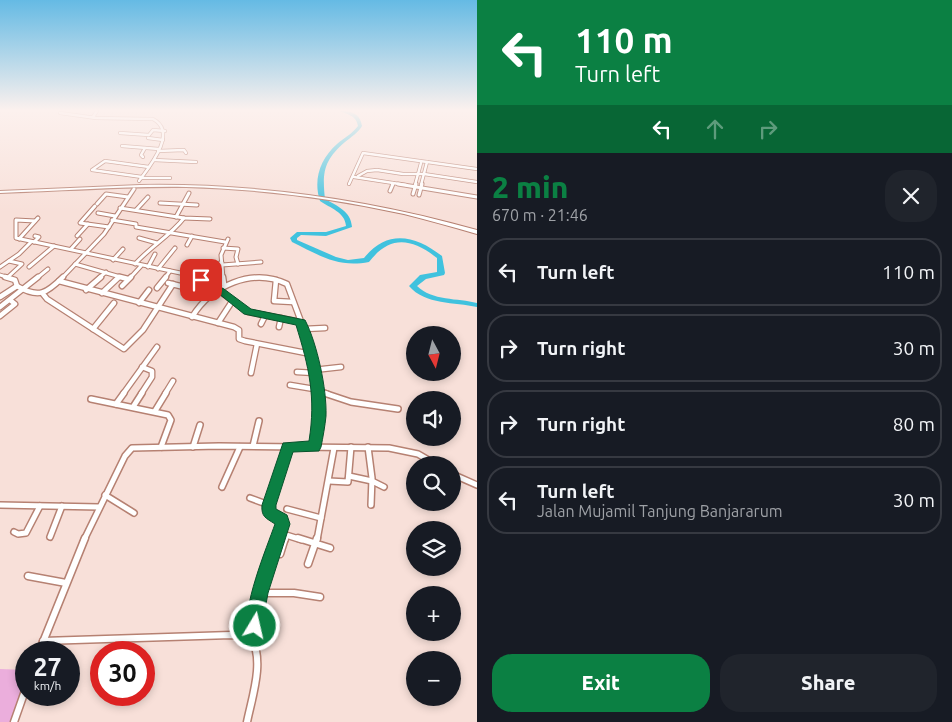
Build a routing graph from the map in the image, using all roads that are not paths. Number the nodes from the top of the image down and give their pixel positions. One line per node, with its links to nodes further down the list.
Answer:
1 (161, 145): 4 (street)
2 (122, 146): 3 (street)
3 (145, 148): 4 (street); 7 (street)
4 (158, 150): 5 (street); 8 (street)
5 (186, 153)
6 (362, 155): 11 (street); 12 (street); 19 (street)
7 (143, 157)
8 (154, 160): 9 (street); 13 (street)
9 (176, 161): 10 (street); 14 (street)
10 (193, 163)
11 (421, 163): 12 (street); 17 (street)
12 (427, 163): 15 (street); 18 (street)
13 (149, 167): 22 (street); 22 (street)
14 (176, 167)
15 (477, 170)
16 (159, 171): 20 (street)
17 (418, 173): 18 (street); 19 (street); 27 (street)
18 (424, 174): 24 (street); 29 (street)
19 (355, 176): 23 (street); 26 (street); 27 (street)
20 (156, 178): 21 (street); 22 (street)
21 (170, 178)
22 (141, 179)
23 (373, 180): 25 (street); 28 (street)
24 (477, 182)
25 (394, 183): 27 (street); 32 (street)
26 (349, 184)
27 (415, 186): 29 (street); 34 (street)
28 (370, 187)
29 (421, 187): 35 (street); 36 (street)
30 (134, 189): 38 (street)
31 (0, 191): 54 (highway)
32 (390, 191)
33 (189, 194): 40 (street)
34 (413, 194)
35 (418, 194)
36 (477, 195)
37 (148, 197): 43 (street)
38 (128, 198): 42 (street); 51 (street)
39 (160, 202): 40 (street)
40 (185, 204): 41 (street); 46 (street)
41 (197, 205)
42 (120, 208): 43 (street); 45 (street)
43 (136, 210): 46 (street)
44 (98, 213): 45 (street)
45 (115, 216): 49 (street)
46 (176, 217): 47 (street)
47 (184, 218): 48 (street); 55 (street)
48 (210, 219)
49 (112, 220): 53 (street); 55 (street)
50 (74, 222): 51 (street)
51 (80, 223): 52 (street)
52 (88, 224): 53 (street); 66 (street)
53 (109, 227): 68 (street)
54 (477, 231)
55 (173, 232): 57 (street); 61 (street)
56 (36, 236): 60 (street)
57 (192, 236): 63 (street); 65 (street)
58 (139, 238): 61 (street)
59 (18, 239): 59 (street); 60 (street)
60 (33, 242): 62 (street); 70 (street)
61 (157, 242): 74 (street)
62 (54, 246): 66 (street); 80 (street)
63 (187, 246)
64 (175, 248): 83 (street)
65 (223, 248): 76 (street); 77 (street)
66 (71, 249): 68 (street)
67 (123, 249): 71 (street)
68 (87, 253): 71 (street); 73 (street)
69 (155, 254): 81 (street)
70 (8, 260): 78 (street); 88 (street)
71 (113, 260): 74 (street)
72 (261, 262): 77 (street)
73 (74, 264): 86 (street); 93 (street)
74 (135, 264): 79 (street)
75 (211, 264): 76 (street)
76 (222, 264): 77 (street); 96 (street)
77 (238, 264)
78 (1, 265)
79 (141, 266): 81 (street); 90 (street)
80 (29, 267)
81 (148, 267): 83 (street)
82 (48, 269): 101 (street)
83 (158, 269): 84 (street)
84 (170, 271): 91 (street); 99 (street)
85 (204, 271): 91 (street)
86 (106, 272): 89 (street); 102 (street)
87 (0, 275): 88 (street)
88 (8, 277): 97 (street)
89 (119, 277): 90 (street); 104 (street)
90 (128, 279): 98 (street)
91 (200, 279): 95 (street); 100 (street)
92 (276, 280): 96 (street); 109 (street); 109 (street)
93 (59, 281): 102 (street); 105 (street)
94 (168, 283): 95 (street)
95 (173, 284): 113 (street)
96 (224, 284): 100 (street)
97 (17, 286): 101 (street); 106 (street)
98 (122, 286)
99 (157, 288)
100 (217, 288): 108 (street); 118 (street)
101 (22, 289): 105 (street); 107 (street)
102 (86, 290): 104 (street)
103 (149, 290): 111 (street)
104 (102, 293): 111 (street)
105 (44, 294): 126 (street)
106 (0, 297)
107 (10, 300): 112 (street); 116 (street)
108 (233, 300): 115 (street); 121 (street)
109 (293, 302): 120 (street)
110 (114, 303): 126 (street)
111 (139, 303): 113 (street)
112 (0, 307)
113 (158, 308): 118 (street); 126 (street)
114 (257, 308): 115 (street)
115 (254, 314): 117 (street)
116 (0, 316)
117 (265, 316): 119 (street); 122 (street)
118 (192, 317): 121 (street)
119 (281, 318): 120 (street); 123 (street)
120 (301, 322): 124 (street)
121 (218, 323): 127 (street)
122 (262, 324)
123 (279, 327)
124 (304, 328): 125 (street); 129 (street)
125 (325, 328)
126 (94, 329)
127 (257, 344): 129 (street); 134 (street)
128 (157, 347): 130 (street)
129 (311, 354): 132 (street)
130 (142, 367): 139 (street); 140 (street)
131 (341, 367): 132 (street)
132 (314, 371): 133 (street); 137 (street)
133 (297, 372)
134 (251, 373)
135 (173, 381): 142 (street)
136 (290, 385): 137 (street)
137 (318, 391): 141 (street); 149 (street)
138 (91, 398): 139 (street)
139 (116, 404): 140 (street)
140 (133, 407): 142 (street)
141 (398, 410)
142 (155, 411): 151 (street)
143 (259, 421): 145 (street)
144 (200, 425): 146 (street)
145 (253, 446): 147 (street); 148 (street)
146 (193, 447): 147 (street); 151 (street)
147 (240, 447): 160 (street)
148 (288, 447): 149 (street); 165 (street)
149 (315, 447): 152 (street)
150 (351, 447): 152 (street); 153 (street); 155 (street)
151 (161, 448): 162 (street)
152 (334, 448): 158 (street)
153 (368, 448): 154 (street); 157 (street)
154 (421, 456)
155 (349, 476): 157 (street); 158 (street)
156 (461, 478): 159 (street)
157 (372, 481): 161 (street); 166 (street)
158 (329, 482): 172 (street)
159 (477, 485)
160 (222, 487)
161 (384, 487)
162 (105, 495): 169 (street); 171 (street)
163 (250, 498): 165 (street)
164 (0, 505): 167 (street)
165 (269, 505): 181 (street)
166 (371, 505)
167 (40, 506): 168 (street); 173 (street)
168 (62, 506): 169 (street); 174 (street)
169 (99, 507): 180 (street)
170 (287, 509): 172 (street)
171 (134, 513)
172 (321, 518): 175 (street)
173 (14, 532)
174 (50, 537)
175 (316, 543): 176 (street); 177 (street); 178 (street)
176 (330, 548)
177 (280, 554)
178 (308, 564)
179 (28, 576): 180 (street)
180 (66, 583): 184 (street)
181 (260, 593): 182 (street); 183 (street)
182 (320, 597)
183 (253, 638): 184 (street); 187 (street)
184 (43, 641)
185 (20, 706): 186 (street)
186 (14, 722)
187 (247, 722)

